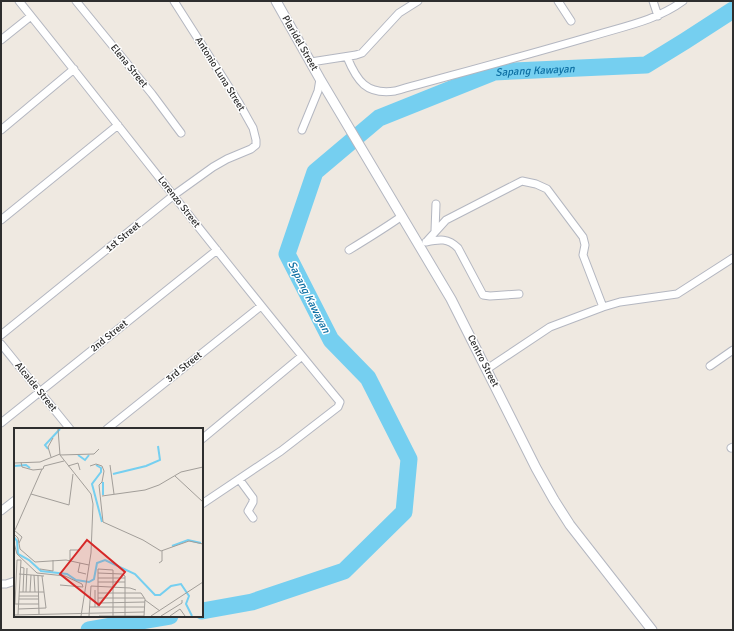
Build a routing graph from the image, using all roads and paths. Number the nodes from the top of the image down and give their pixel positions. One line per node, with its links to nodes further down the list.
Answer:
1 (18, 1): 9 (street, Lorenzo Street)
2 (76, 1): 20 (street, Elena Street)
3 (174, 1): 21 (street, Antonio Luna Street)
4 (276, 1): 14 (street, Plaridel Street)
5 (418, 1): 13 (street)
6 (558, 1): 11 (street)
7 (653, 1): 10 (street)
8 (683, 1): 10 (street)
9 (31, 16): 12 (street); 15 (street, Lorenzo Street)
10 (658, 16): 13 (street)
11 (571, 22)
12 (1, 40)
13 (347, 57): 14 (street)
14 (310, 62): 16 (street, Plaridel Street)
15 (74, 69): 17 (street, Lorenzo Street); 18 (street)
16 (322, 82): 19 (street); 24 (street, Centro Street)
17 (118, 125): 22 (street, Lorenzo Street); 25 (street)
18 (1, 130)
19 (302, 130)
20 (181, 133)
21 (251, 149): 22 (street, 1st Street)
22 (174, 195): 28 (street, Lorenzo Street); 34 (street, 1st Street)
23 (436, 204): 26 (street)
24 (402, 216): 27 (street, Centro Street); 29 (street)
25 (1, 220)
26 (435, 231): 27 (street); 33 (street)
27 (423, 242): 31 (street); 39 (street, Centro Street)
28 (217, 250): 32 (street, Lorenzo Street); 40 (street, 2nd Street)
29 (349, 250)
30 (733, 258): 33 (street)
31 (519, 294)
32 (261, 306): 37 (street, Lorenzo Street); 43 (street, 3rd Street)
33 (603, 307): 39 (street)
34 (1, 335)
35 (1, 344): 40 (street, Alcalde Street)
36 (733, 350): 38 (street)
37 (302, 356): 44 (street); 45 (street, Lorenzo Street)
38 (710, 366)
39 (487, 369): 52 (street, Centro Street)
40 (40, 391): 41 (street, 2nd Street); 42 (street, Alcalde Street)
41 (1, 423)
42 (69, 428)
43 (108, 428)
44 (203, 438)
45 (239, 479): 47 (street); 49 (street)
46 (14, 501): 48 (street)
47 (203, 503)
48 (1, 511)
49 (253, 518)
50 (14, 581): 51 (street)
51 (4, 584)
52 (652, 630)

